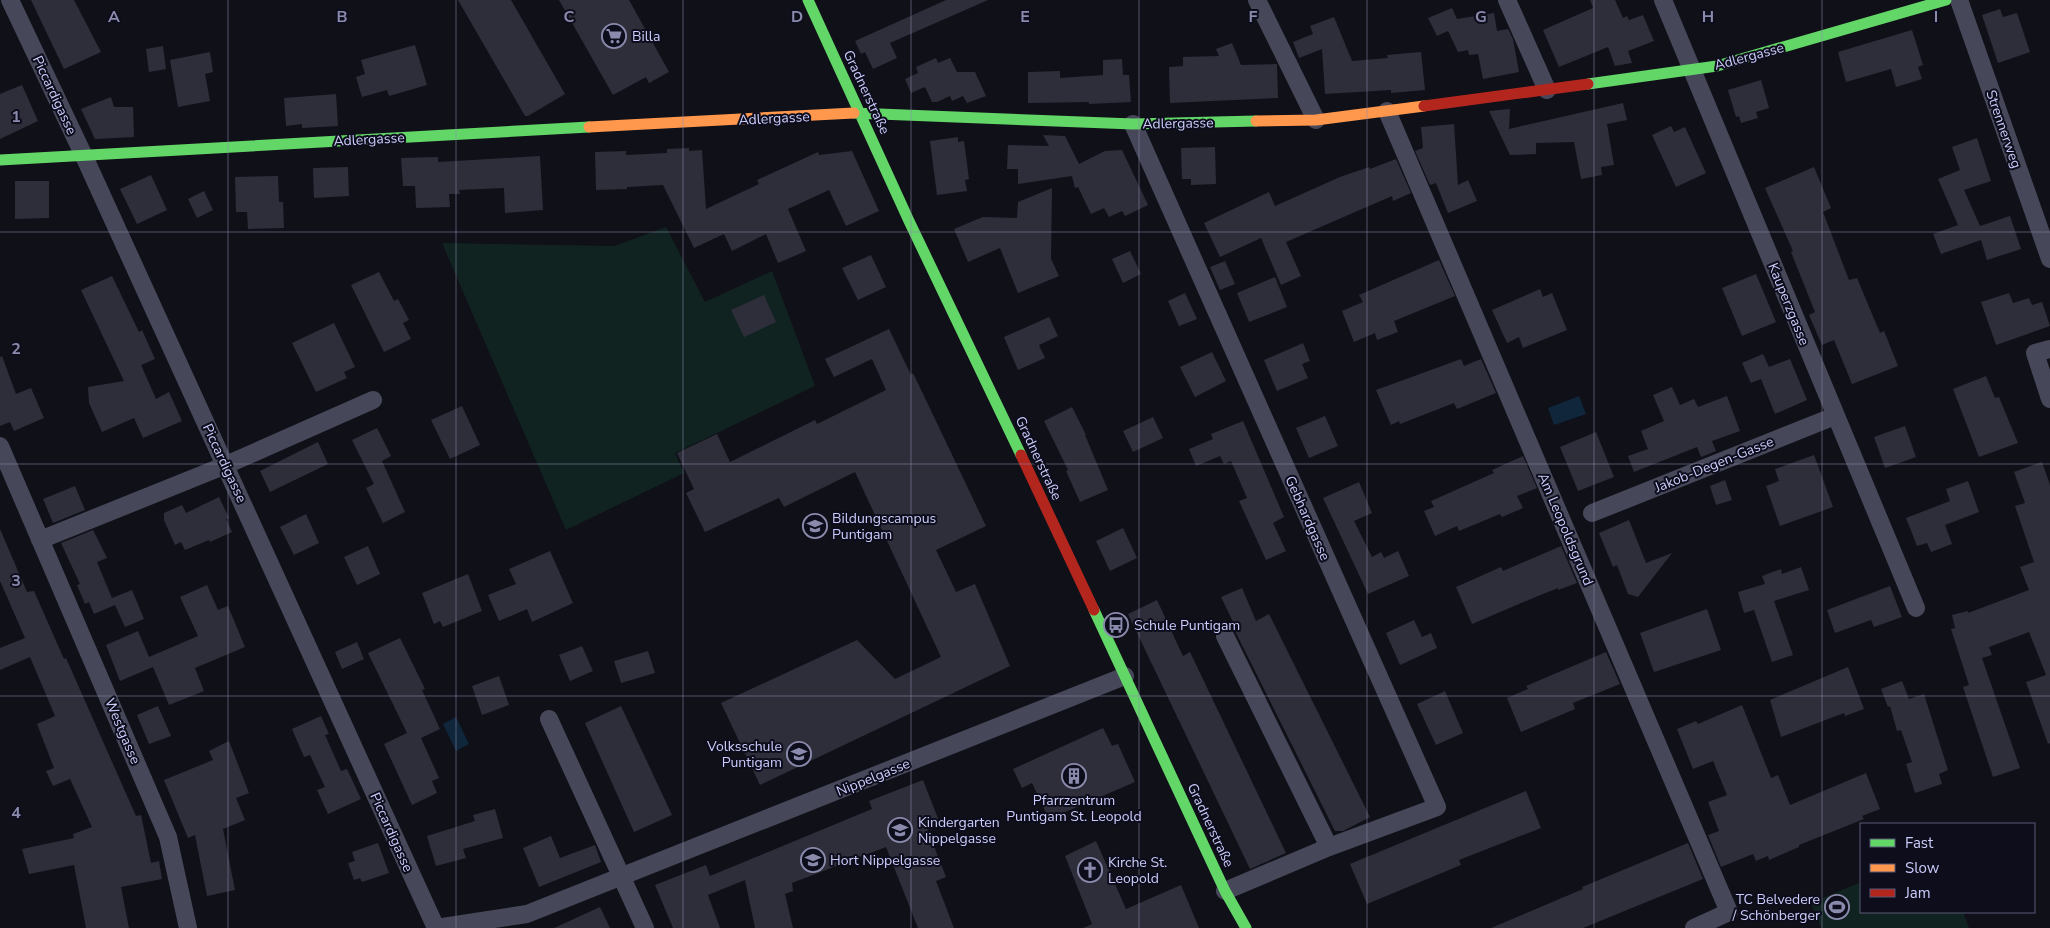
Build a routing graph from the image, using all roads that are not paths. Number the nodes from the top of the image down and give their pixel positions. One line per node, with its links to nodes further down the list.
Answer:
1 (10, 0): 14 (street, Piccardigasse)
2 (808, 0): 11 (street, Gradnerstraße)
3 (1257, 0): 12 (street)
4 (1507, 0): 9 (street)
5 (1663, 0): 8 (street, Kauperzgasse)
6 (1946, 0): 8 (street, Adlergasse)
7 (1959, 0): 16 (street, Strennerweg)
8 (1692, 70): 9 (street, Adlergasse); 20 (street, Kauperzgasse)
9 (1547, 90): 10 (street, Adlergasse)
10 (1387, 111): 12 (street, Adlergasse); 36 (street, Am Leopoldsgrund)
11 (861, 114): 13 (street, Adlergasse); 14 (street, Adlergasse); 27 (street, Gradnerstraße)
12 (1316, 120): 13 (street, Adlergasse)
13 (1133, 124): 29 (street, Gebhardgasse)
14 (83, 154): 15 (street, Adlergasse); 22 (street, Piccardigasse)
15 (0, 160)
16 (2050, 258)
17 (2050, 349): 18 (street)
18 (2050, 399)
19 (373, 400): 22 (street)
20 (1835, 416): 23 (street, Jakob-Degen-Gasse); 25 (street, Kauperzgasse)
21 (0, 446): 24 (street, Westgasse)
22 (226, 465): 24 (street); 33 (street, Piccardigasse)
23 (1592, 513)
24 (40, 540): 32 (street, Westgasse)
25 (1916, 608)
26 (1225, 636): 29 (street)
27 (1126, 676): 30 (street, Nippelgasse); 31 (street, Gradnerstraße)
28 (549, 719): 30 (street)
29 (1329, 847): 31 (street, Gebhardgasse)
30 (621, 877): 33 (street, Nippelgasse); 34 (street)
31 (1225, 891): 35 (street, Gradnerstraße)
32 (188, 928)
33 (436, 928)
34 (645, 928)
35 (1246, 928)
36 (1694, 928)

